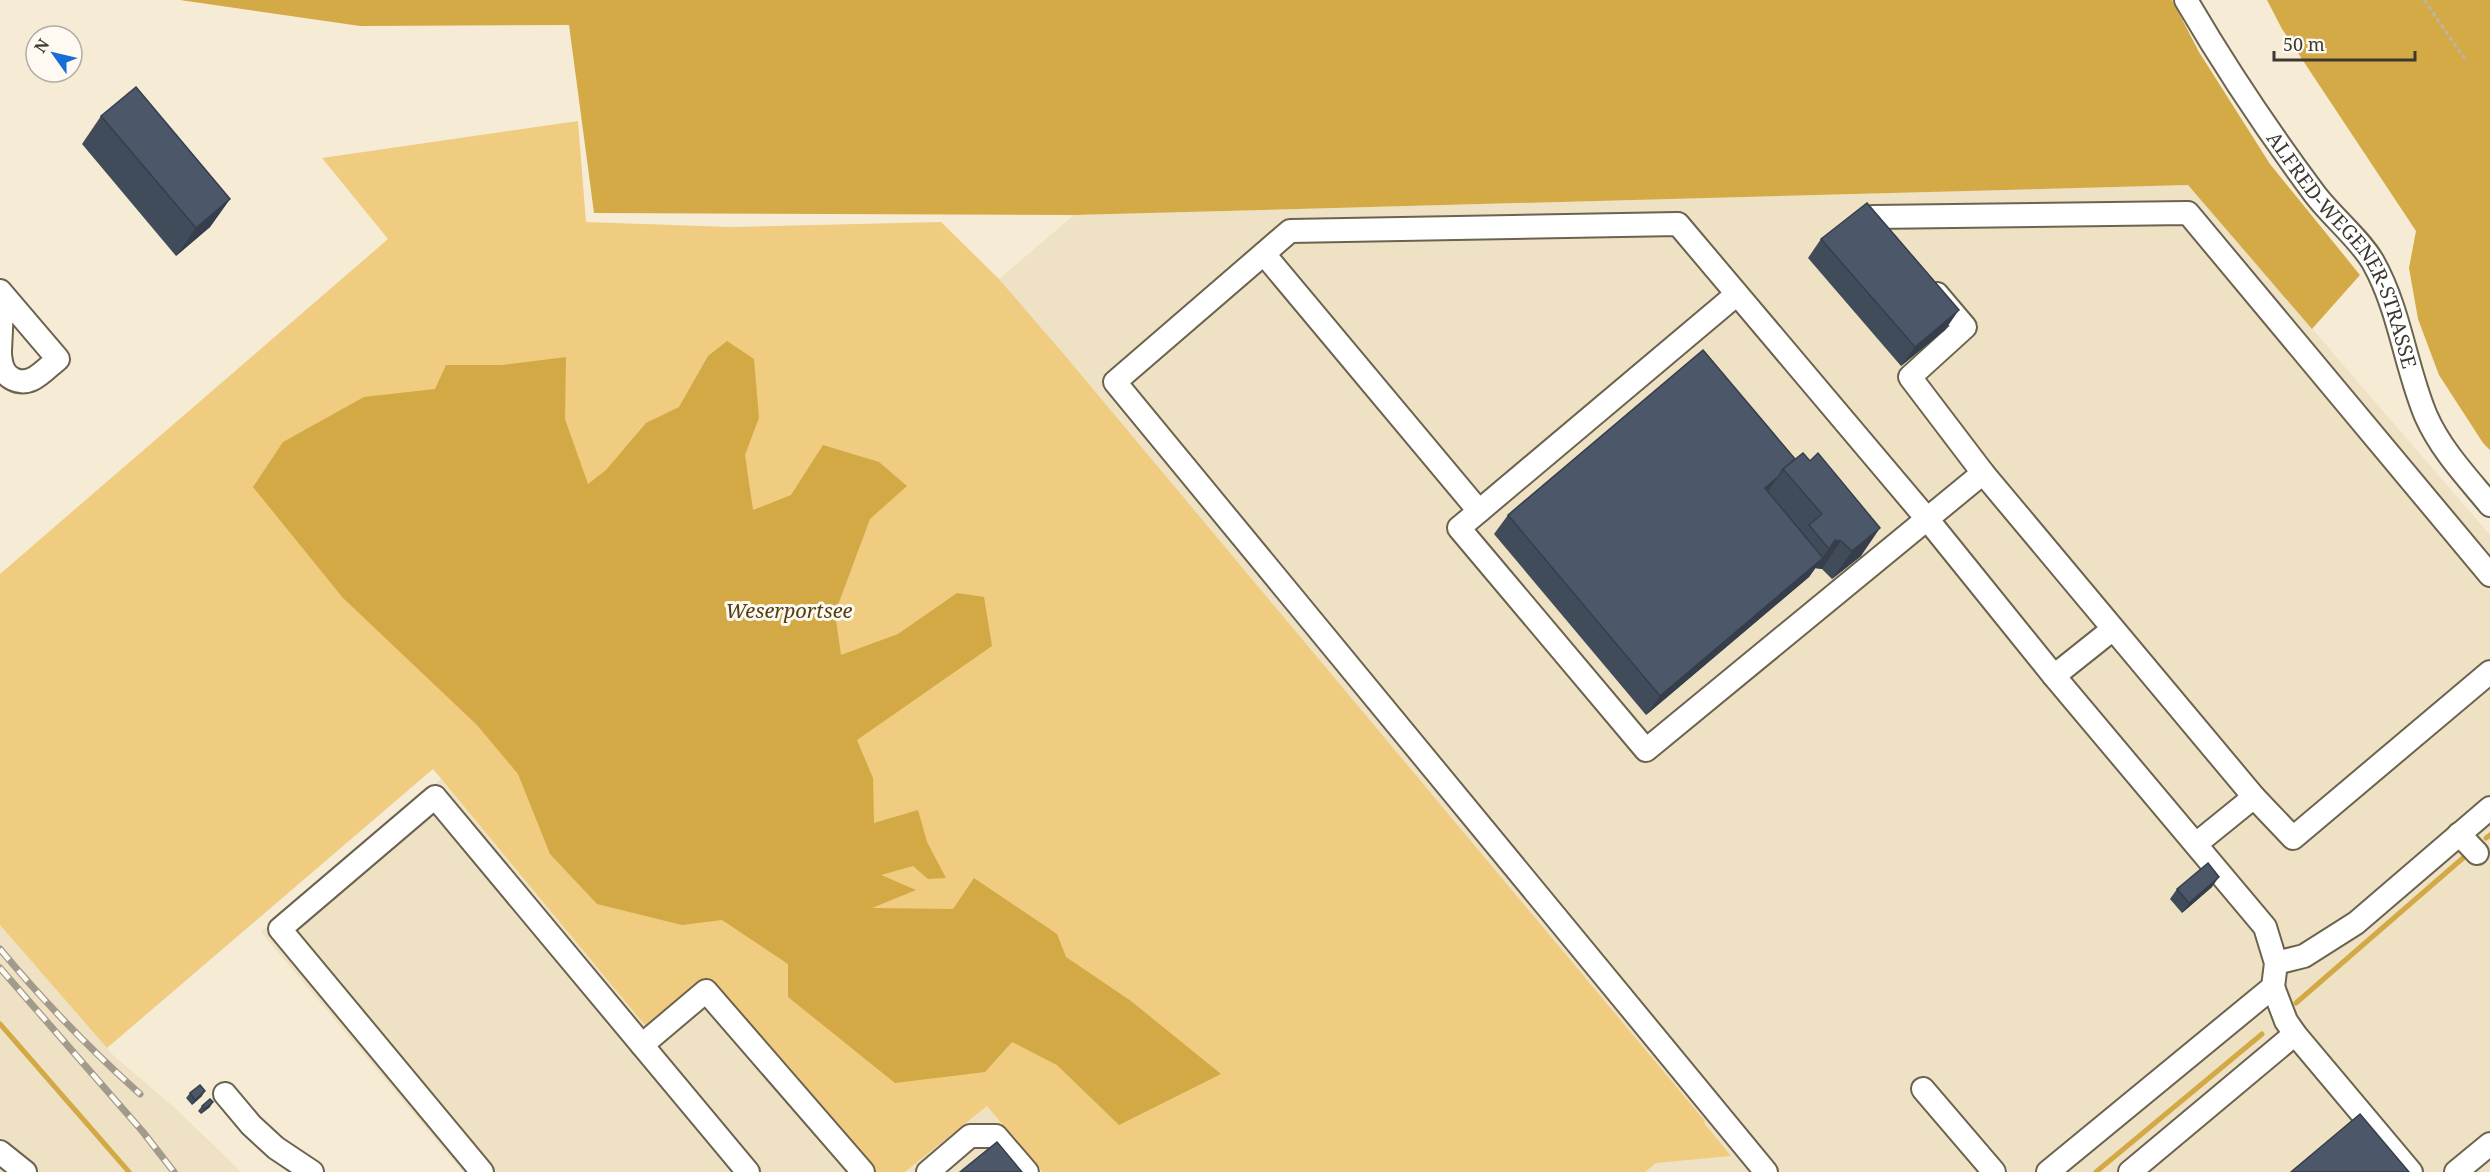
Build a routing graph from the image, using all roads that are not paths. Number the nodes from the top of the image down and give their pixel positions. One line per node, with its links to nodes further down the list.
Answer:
1 (2186, 0): 9 (street, ALFRED-WEGENER-STRASSE)
2 (1888, 235): 12 (street)
3 (1264, 254): 6 (street); 10 (street); 36 (street)
4 (1926, 281): 8 (street)
5 (0, 292): 7 (street); 7 (street)
6 (1737, 294): 10 (street); 11 (street)
7 (0, 353)
8 (1983, 473): 11 (street); 13 (street)
9 (2490, 505)
10 (1479, 511): 11 (street)
11 (1928, 520): 15 (street)
12 (2490, 574)
13 (2113, 629): 15 (street); 16 (street)
14 (2490, 672): 16 (street)
15 (2054, 676): 19 (street)
16 (2254, 797): 19 (street)
17 (2490, 808): 18 (street)
18 (2459, 834): 20 (street); 21 (street)
19 (2196, 844): 21 (street)
20 (2476, 853)
21 (2276, 963): 22 (street)
22 (2273, 987): 23 (street); 38 (street)
23 (2295, 1034): 39 (street); 40 (street)
24 (642, 1045): 31 (street); 32 (street); 33 (street)
25 (1923, 1089): 37 (street)
26 (225, 1094): 30 (street)
27 (2490, 1144): 41 (street)
28 (0, 1152): 29 (street)
29 (25, 1172)
30 (312, 1172)
31 (482, 1172)
32 (748, 1172)
33 (863, 1172)
34 (928, 1172): 35 (street)
35 (1027, 1172)
36 (1766, 1172)
37 (1994, 1172)
38 (2048, 1172)
39 (2130, 1172)
40 (2411, 1172)
41 (2456, 1172)

